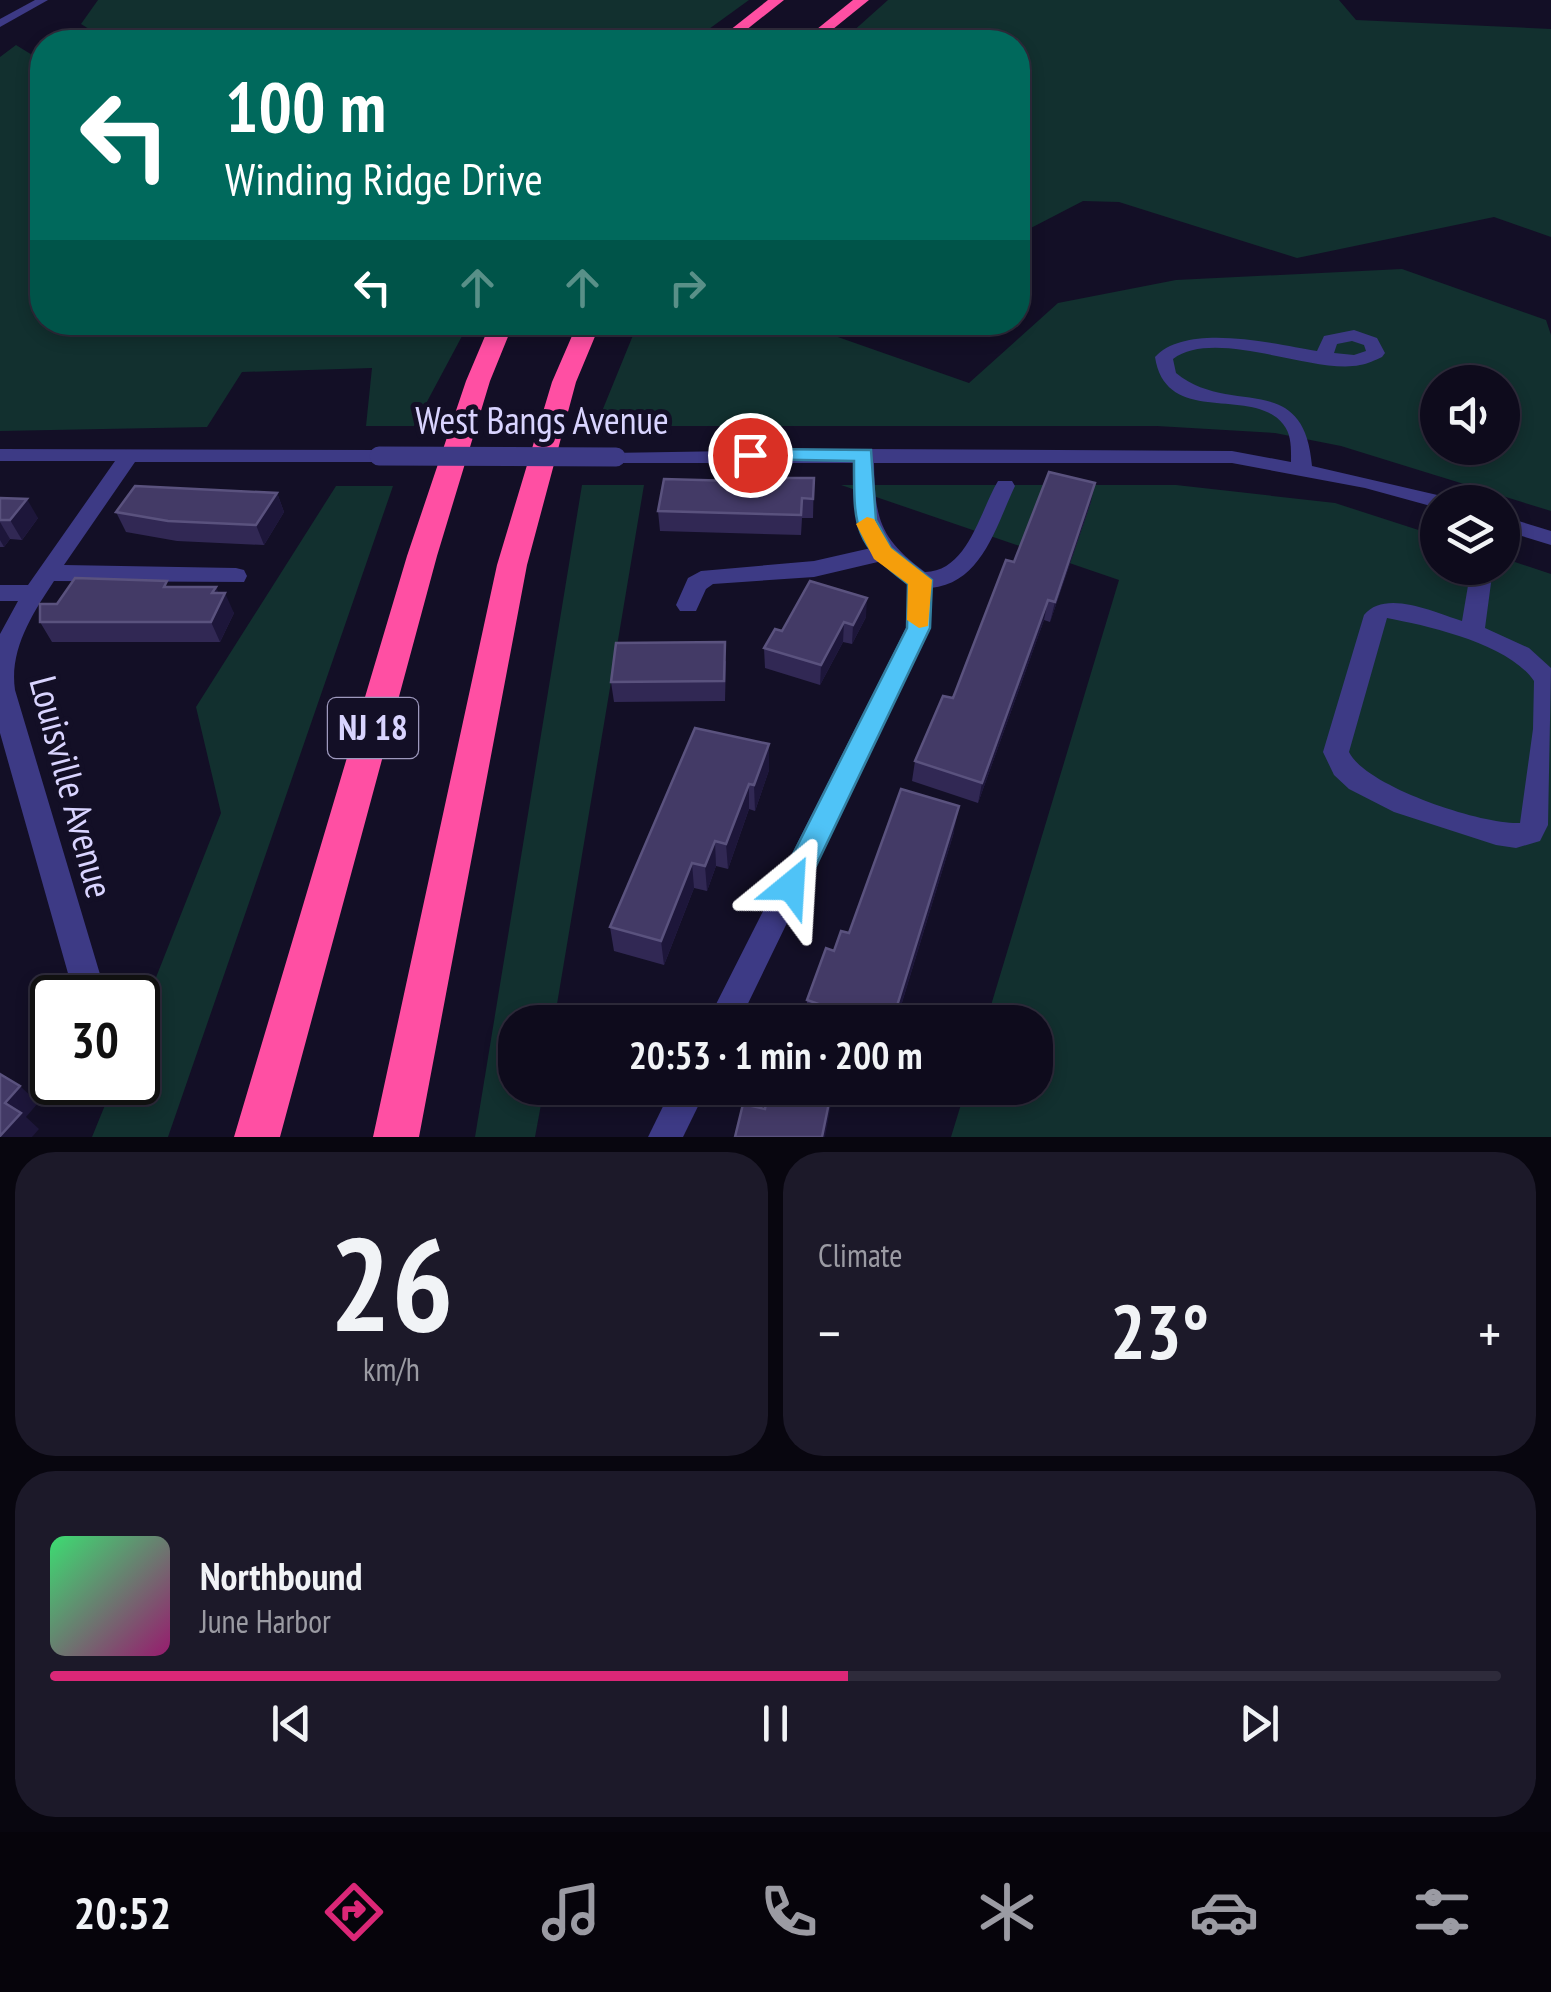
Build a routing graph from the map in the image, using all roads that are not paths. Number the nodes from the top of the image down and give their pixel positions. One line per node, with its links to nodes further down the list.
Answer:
1 (43, 0): 4 (street)
2 (778, 0): 5 (highway)
3 (862, 0): 6 (highway)
4 (0, 24)
5 (738, 30)
6 (823, 30)
7 (497, 335): 29 (highway, NJ 18)
8 (584, 335): 30 (highway, NJ 18)
9 (1323, 357): 13 (street)
10 (0, 455): 12 (street, West Bangs Avenue)
11 (864, 455): 12 (street, West Bangs Avenue, bridge); 13 (street, West Bangs Avenue); 18 (street)
12 (129, 456): 21 (street, Louisville Avenue)
13 (1302, 468): 15 (street, West Bangs Avenue)
14 (1005, 486): 20 (street)
15 (1420, 498)
16 (1520, 529): 17 (street)
17 (1551, 538)
18 (882, 553): 20 (street); 24 (street)
19 (236, 576): 21 (street)
20 (920, 580): 27 (street)
21 (43, 583): 23 (street); 26 (street, Louisville Avenue)
22 (1479, 585): 25 (street)
23 (0, 593)
24 (688, 605)
25 (1472, 634): 25 (street)
26 (83, 975)
27 (730, 1005)
28 (681, 1105): 31 (street)
29 (257, 1137)
30 (396, 1137)
31 (665, 1137)

